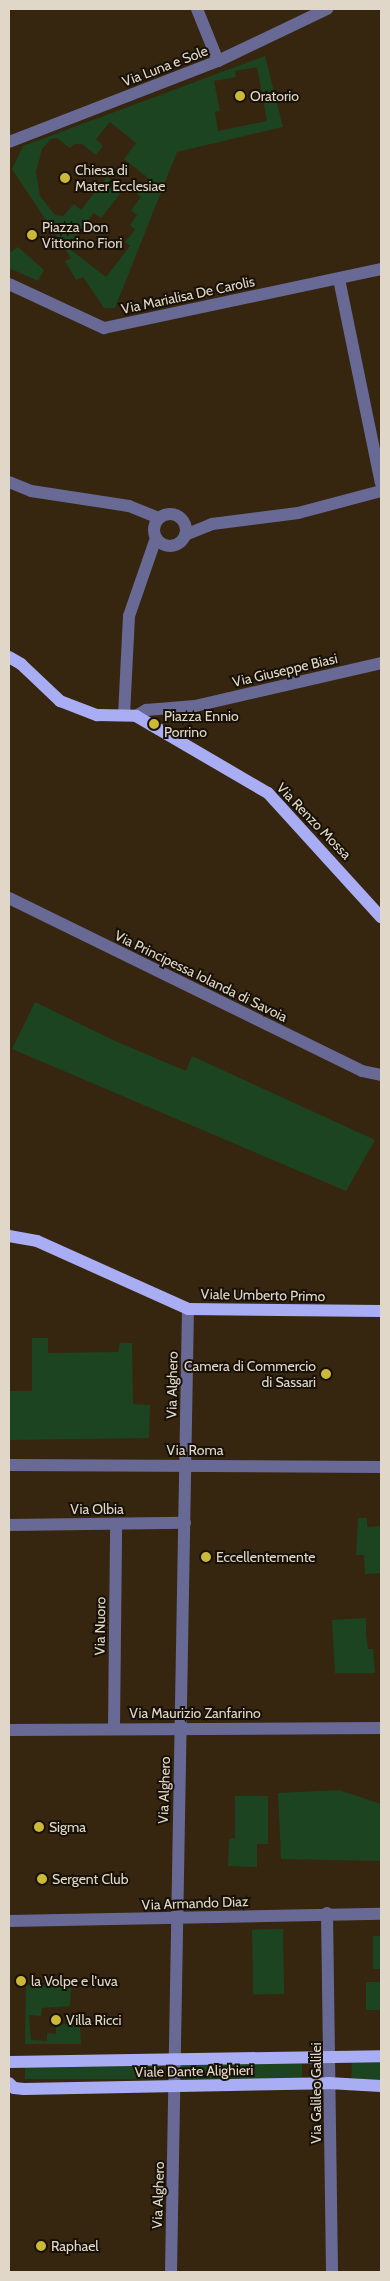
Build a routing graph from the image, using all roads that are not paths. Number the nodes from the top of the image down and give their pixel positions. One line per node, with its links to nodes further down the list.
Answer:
1 (197, 9): 3 (street)
2 (328, 9): 3 (street, Via Luna e Sole)
3 (218, 61): 4 (street, Via Luna e Sole)
4 (9, 142)
5 (381, 268): 6 (street, Via Marialisa De Carolis)
6 (339, 279): 7 (street, Via Marialisa De Carolis); 9 (street)
7 (9, 284)
8 (9, 482): 13 (street)
9 (381, 483)
10 (381, 491): 12 (street)
11 (182, 520): 12 (street); 13 (street); 14 (street)
12 (212, 524): 14 (street)
13 (156, 528): 15 (street); 16 (street)
14 (185, 535): 15 (street)
15 (168, 546): 16 (street)
16 (148, 562): 19 (street)
17 (9, 658): 19 (main road)
18 (381, 663): 19 (street, Via Giuseppe Biasi)
19 (130, 716): 21 (main road, Via Renzo Mossa)
20 (9, 898): 22 (street, Via Principessa Iolanda di Savoia)
21 (381, 916)
22 (381, 1075)
23 (9, 1236): 24 (main road, Viale Umberto Primo)
24 (188, 1309): 25 (main road, Viale Umberto Primo); 27 (street, Via Alghero)
25 (381, 1311)
26 (9, 1464): 27 (street, Via Roma)
27 (186, 1464): 28 (street, Via Roma); 30 (street, Via Alghero)
28 (381, 1466)
29 (116, 1524): 30 (street, Via Olbia); 31 (street, Via Olbia); 32 (street, Via Nuoro)
30 (185, 1524): 33 (street, Via Alghero)
31 (9, 1525)
32 (114, 1728): 33 (street, Via Maurizio Zanfarino); 35 (street, Via Maurizio Zanfarino)
33 (181, 1728): 34 (street, Via Maurizio Zanfarino); 38 (street, Via Alghero)
34 (381, 1728)
35 (9, 1730)
36 (327, 1913): 37 (street, Via Armando Diaz); 38 (street, Via Armando Diaz); 40 (street, Via Galileo Galilei)
37 (381, 1914)
38 (176, 1920): 39 (street, Via Armando Diaz); 42 (street, Via Alghero)
39 (9, 1921)
40 (331, 2055): 41 (main road, Viale Dante Alighieri); 42 (main road, Viale Dante Alighieri); 45 (street, Via Galileo Galilei)
41 (381, 2056)
42 (176, 2058): 43 (main road, Viale Dante Alighieri); 47 (street, Via Alghero)
43 (9, 2062)
44 (9, 2083): 47 (main road, Viale Dante Alighieri)
45 (330, 2084): 46 (main road, Viale Dante Alighieri); 47 (main road, Viale Dante Alighieri); 49 (street, Via Galileo Galilei)
46 (381, 2086)
47 (176, 2087): 48 (street, Via Alghero)
48 (171, 2272)
49 (332, 2272)

